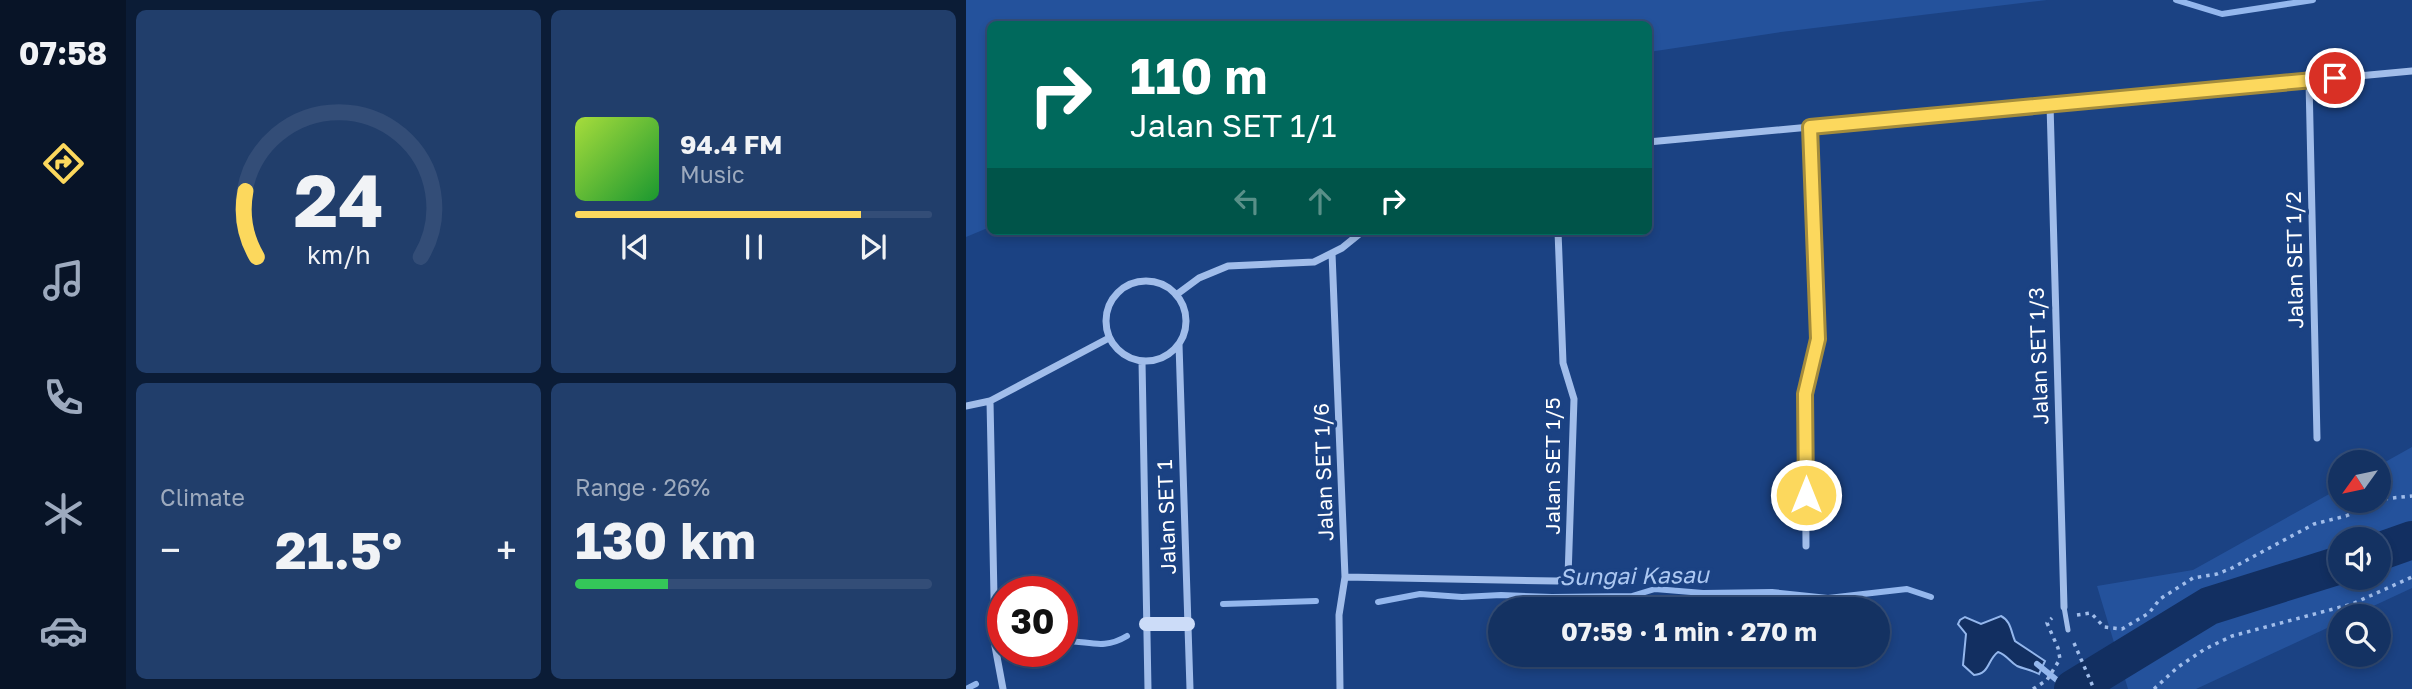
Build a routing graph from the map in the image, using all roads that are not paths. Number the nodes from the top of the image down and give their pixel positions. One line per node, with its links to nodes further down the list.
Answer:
1 (2412, 71): 2 (street)
2 (2309, 80): 3 (street); 15 (street, Jalan SET 1/2)
3 (2050, 104): 4 (street); 18 (street, Jalan SET 1/3)
4 (1810, 127): 5 (street); 16 (street)
5 (1652, 142)
6 (1358, 235): 8 (street)
7 (1558, 235): 17 (street, Jalan SET 1/5)
8 (1332, 253): 9 (street); 17 (street, Jalan SET 1/6)
9 (1176, 295): 10 (street); 11 (street)
10 (1109, 338): 12 (street); 13 (street)
11 (1179, 345): 12 (street); 20 (street, Jalan SET 1)
12 (1142, 361): 19 (street, Jalan SET 1)
13 (990, 401): 14 (street); 22 (street)
14 (966, 406)
15 (2317, 438)
16 (1806, 546)
17 (1345, 577): 25 (street, Jalan SET 1/6)
18 (2064, 607): 21 (lane)
19 (1146, 624): 20 (street); 23 (street, Jalan SET 1)
20 (1188, 624): 24 (street, Jalan SET 1)
21 (2068, 630)
22 (1003, 689)
23 (1147, 689)
24 (1190, 689)
25 (1340, 689)

